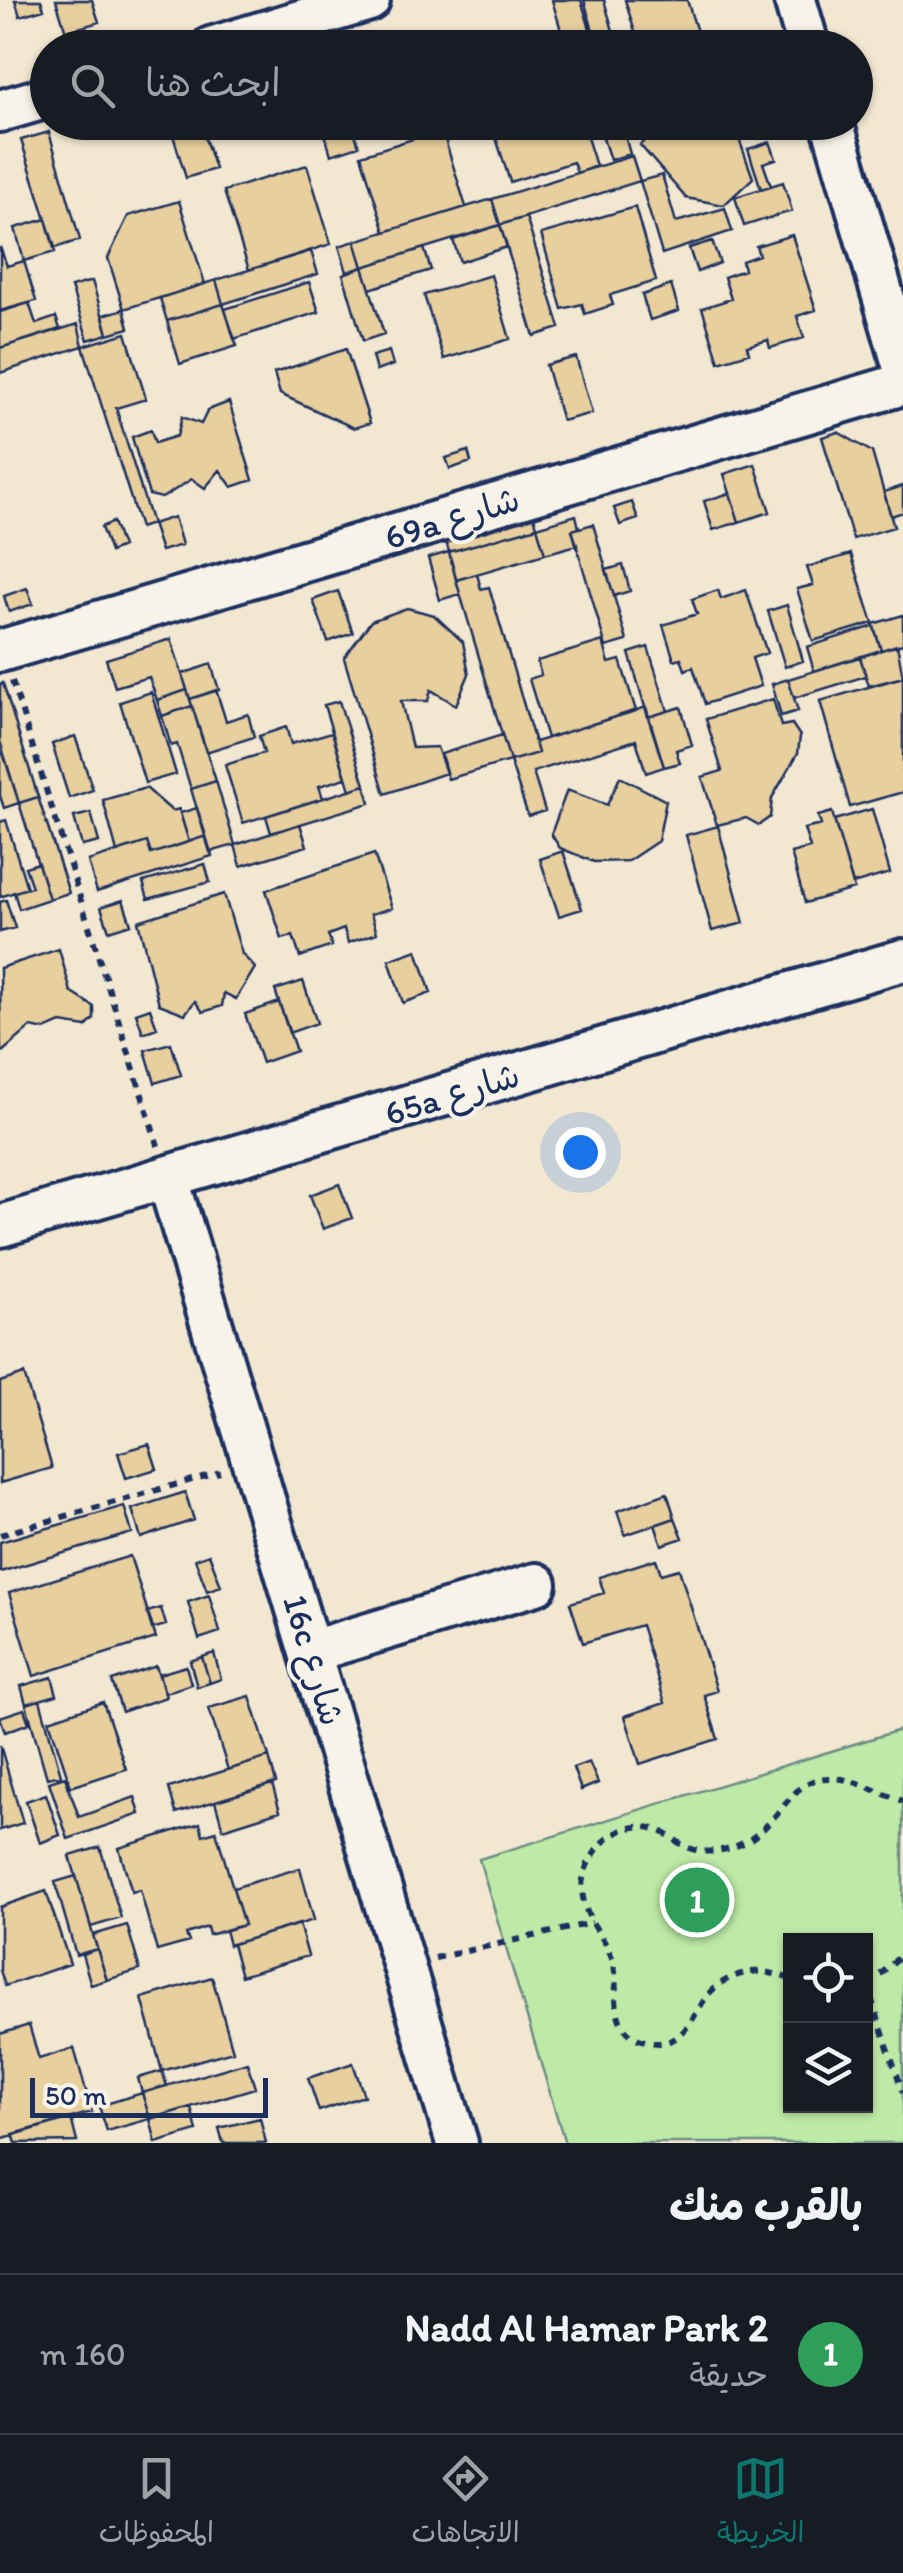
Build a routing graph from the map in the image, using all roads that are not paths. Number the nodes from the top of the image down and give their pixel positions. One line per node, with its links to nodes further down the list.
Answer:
1 (369, 0): 3 (street)
2 (796, 0): 4 (street)
3 (271, 30)
4 (805, 30)
5 (30, 102): 6 (street)
6 (0, 111)
7 (837, 140): 8 (street)
8 (903, 364)
9 (903, 384): 10 (street, 69a شارع)
10 (1, 651)
11 (903, 960): 12 (street, 65a شارع)
12 (168, 1179): 13 (street, 65a شارع); 15 (street, 16c شارع)
13 (0, 1226)
14 (536, 1584): 15 (street)
15 (312, 1651): 16 (street, 16c شارع)
16 (457, 2143)

